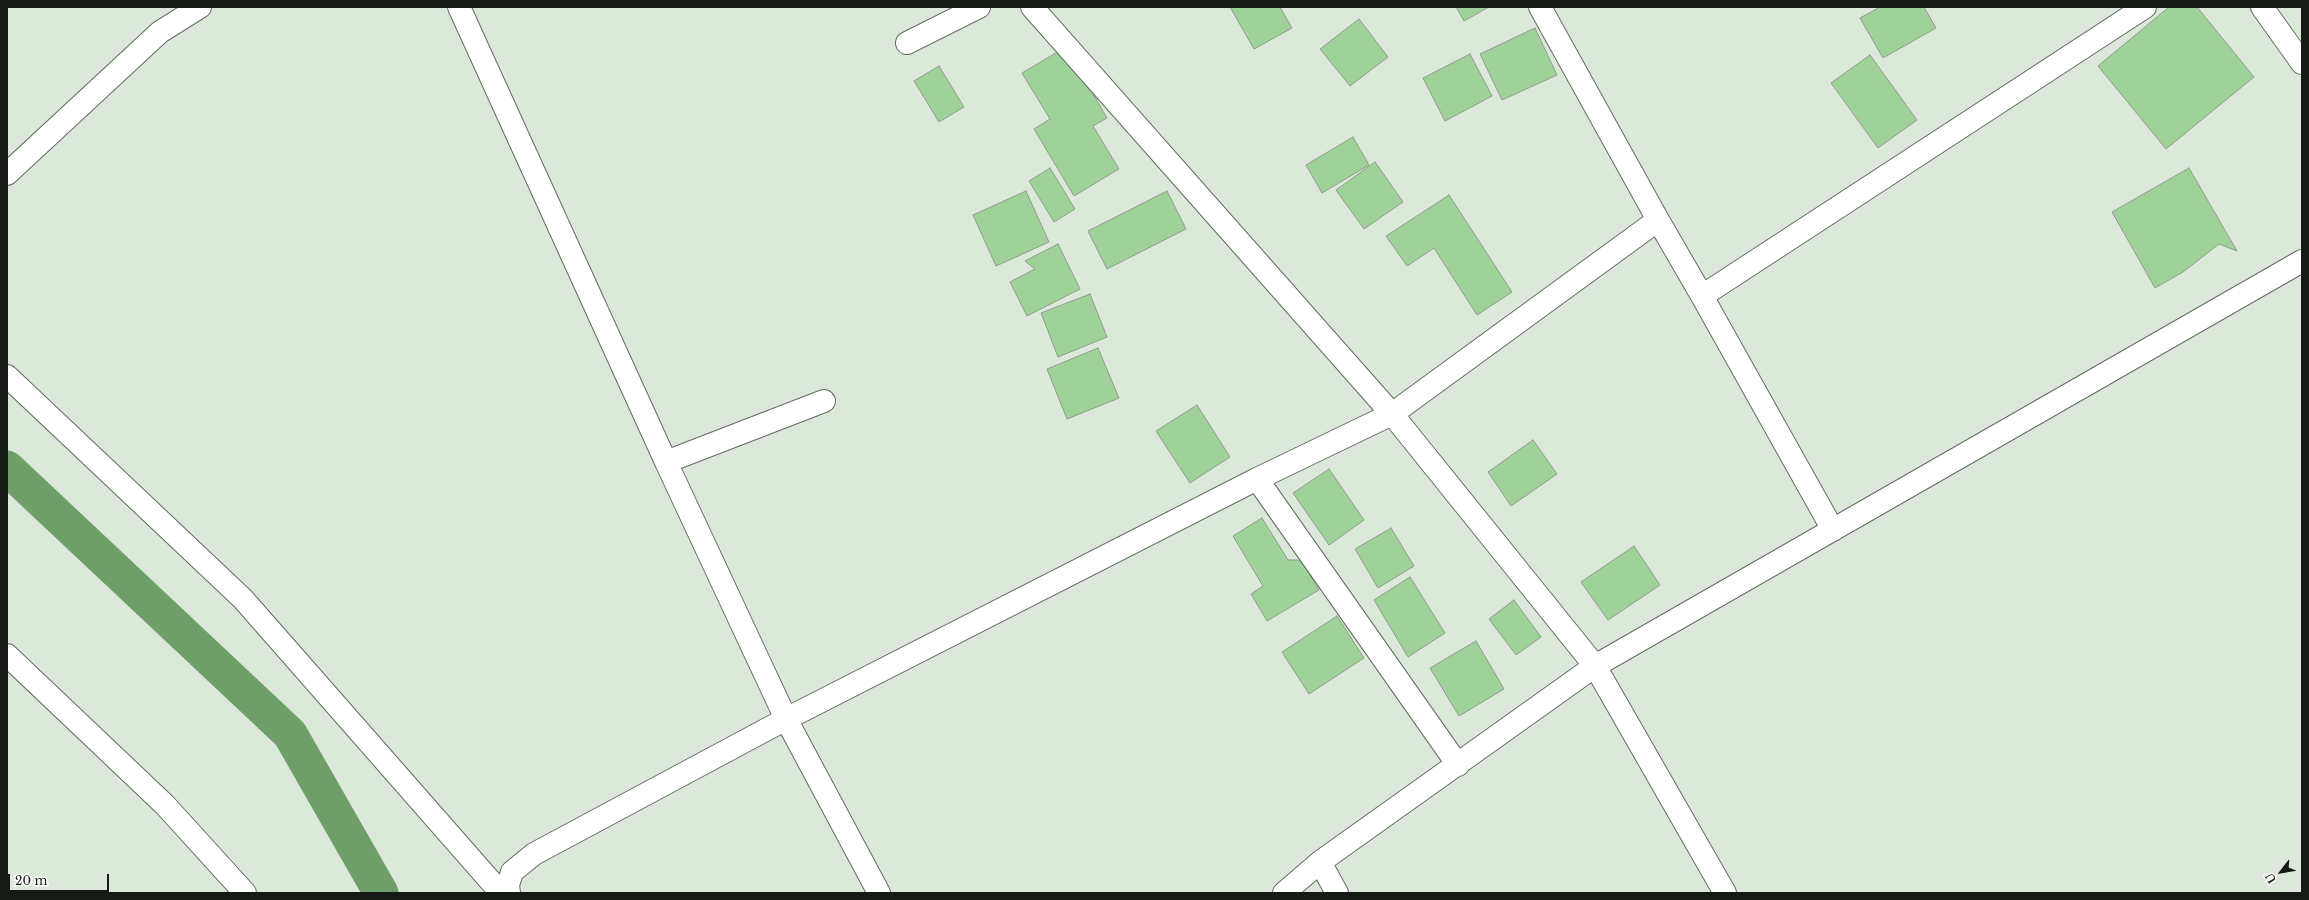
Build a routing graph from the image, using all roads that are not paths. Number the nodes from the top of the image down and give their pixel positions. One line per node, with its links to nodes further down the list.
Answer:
1 (200, 7): 10 (street)
2 (459, 7): 17 (street)
3 (979, 7): 8 (street)
4 (1032, 7): 16 (street)
5 (2145, 7): 13 (street)
6 (2262, 7): 9 (street)
7 (1544, 8): 11 (street)
8 (907, 43)
9 (2302, 63)
10 (7, 174)
11 (1658, 220): 13 (street); 16 (street)
12 (2302, 261): 19 (street)
13 (1702, 296): 19 (street)
14 (7, 376): 26 (street)
15 (824, 401): 17 (street)
16 (1392, 414): 18 (street); 21 (street)
17 (666, 462): 22 (street)
18 (1257, 479): 22 (street); 23 (street)
19 (1833, 530): 21 (street)
20 (7, 655): 25 (street)
21 (1595, 666): 23 (street); 31 (street)
22 (786, 719): 27 (street); 28 (street)
23 (1458, 765): 24 (street)
24 (1320, 862): 29 (street); 30 (street)
25 (244, 893)
26 (501, 893)
27 (509, 893)
28 (879, 893)
29 (1284, 893)
30 (1337, 893)
31 (1725, 893)

